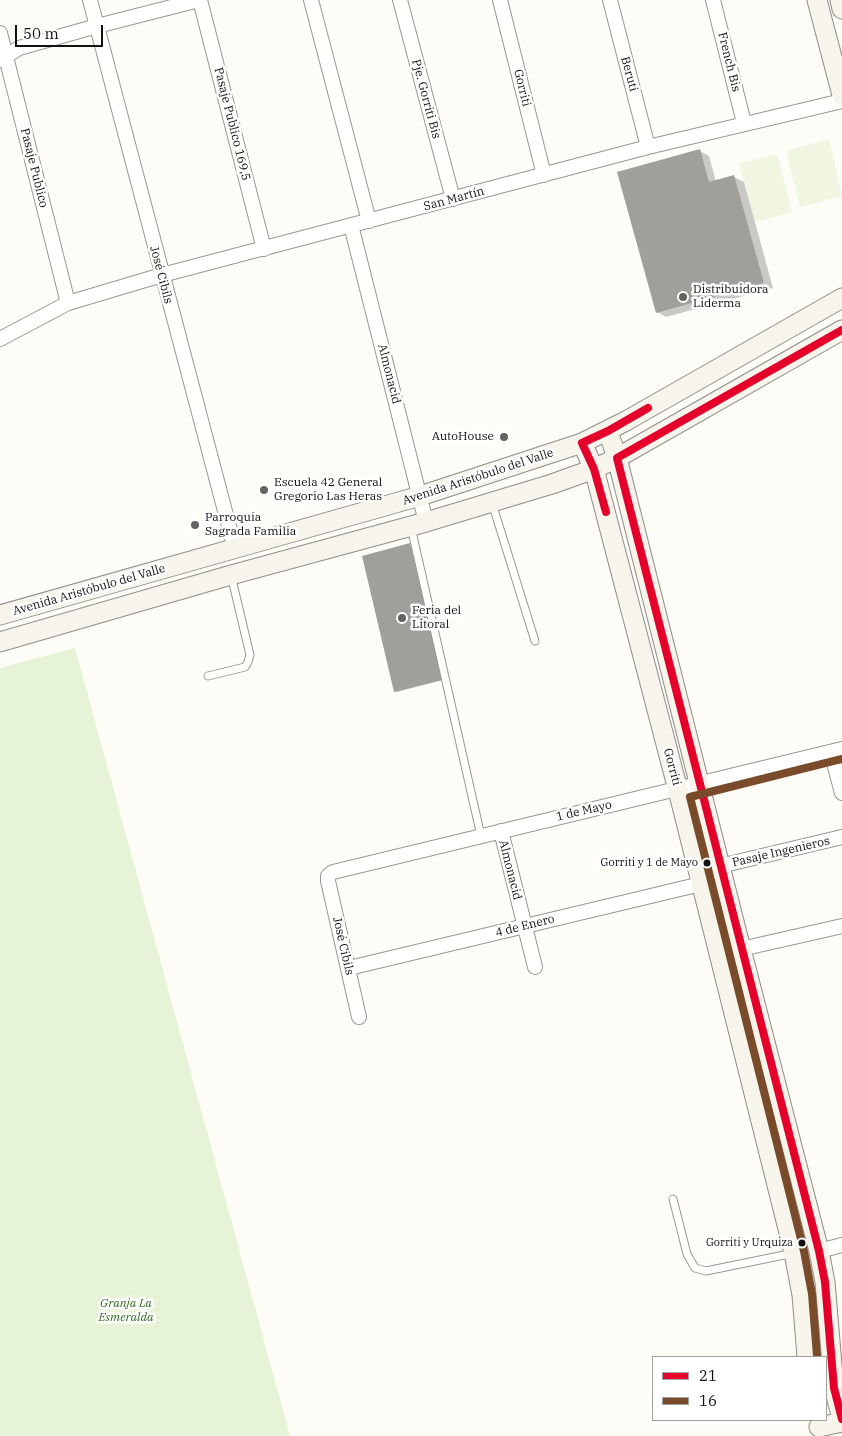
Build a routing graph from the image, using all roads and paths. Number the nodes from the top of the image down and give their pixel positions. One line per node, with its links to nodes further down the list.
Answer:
1 (90, 0): 11 (street, José Cibils)
2 (200, 0): 11 (street); 22 (street, Pasaje Publico 169,5)
3 (310, 0): 20 (street)
4 (400, 0): 19 (street, Pje. Gorriti Bis)
5 (500, 0): 18 (street, Gorriti)
6 (610, 0): 17 (street, Beruti)
7 (713, 0): 16 (street, French Bis)
8 (817, 0): 14 (main road)
9 (840, 0): 10 (main road)
10 (842, 9)
11 (97, 26): 13 (street); 23 (street, José Cibils)
12 (0, 33): 13 (street, Pasaje Publico)
13 (3, 58): 25 (street, Pasaje Publico)
14 (842, 95)
15 (842, 101): 16 (street, San Martín)
16 (744, 123): 17 (street, San Martín)
17 (648, 148): 18 (street, San Martín)
18 (544, 175): 19 (street, San Martín)
19 (453, 199): 20 (street, San Martín)
20 (369, 221): 21 (street, San Martín)
21 (351, 226): 22 (street, San Martín); 32 (street, Almonacid)
22 (264, 248): 23 (street, San Martín)
23 (162, 275): 25 (street, San Martín); 35 (street, José Cibils)
24 (842, 298): 28 (main road, Avenida Aristóbulo del Valle)
25 (68, 303): 27 (street, San Martín)
26 (842, 330): 30 (main road, Avenida Aristóbulo del Valle)
27 (0, 340)
28 (608, 431): 29 (main road, Avenida Aristóbulo del Valle); 30 (main road, Gorriti)
29 (582, 443): 31 (main road, Gorriti); 32 (main road, Avenida Aristóbulo del Valle)
30 (617, 458): 31 (main road, Avenida Aristóbulo del Valle); 42 (main road, Gorriti)
31 (594, 469): 33 (main road, Avenida Aristóbulo del Valle); 43 (main road, Gorriti)
32 (420, 496): 34 (street, Almonacid); 35 (main road, Avenida Aristóbulo del Valle)
33 (492, 502): 34 (main road, Avenida Aristóbulo del Valle); 38 (lane)
34 (418, 524): 36 (main road, Avenida Aristóbulo del Valle); 46 (lane)
35 (235, 549): 37 (main road, Avenida Aristóbulo del Valle)
36 (231, 575): 39 (main road, Avenida Aristóbulo del Valle); 40 (lane)
37 (0, 615)
38 (535, 641)
39 (0, 642)
40 (208, 676)
41 (837, 751): 42 (street, 1 de Mayo); 44 (street)
42 (700, 784): 43 (street, 1 de Mayo); 48 (main road, Gorriti)
43 (678, 790): 45 (street, 1 de Mayo); 50 (main road, Gorriti)
44 (842, 793)
45 (501, 831): 46 (street, 1 de Mayo); 51 (street, Almonacid)
46 (480, 836): 49 (street, 1 de Mayo)
47 (842, 837): 48 (street, Pasaje Ingenieros)
48 (720, 866): 53 (main road, Gorriti)
49 (328, 876): 55 (street, José Cibils)
50 (701, 884): 51 (street, 4 de Enero); 60 (main road, Gorriti)
51 (524, 926): 54 (street, Almonacid); 55 (street, 4 de Enero)
52 (842, 926): 53 (street)
53 (741, 949): 59 (main road, Gorriti)
54 (536, 967)
55 (349, 968): 56 (street, José Cibils)
56 (359, 1017)
57 (673, 1199): 60 (lane)
58 (842, 1245): 59 (street)
59 (819, 1251): 62 (main road, Gorriti)
60 (794, 1253): 61 (main road, Gorriti)
61 (807, 1356)
62 (842, 1420): 63 (main road)
63 (819, 1428)

